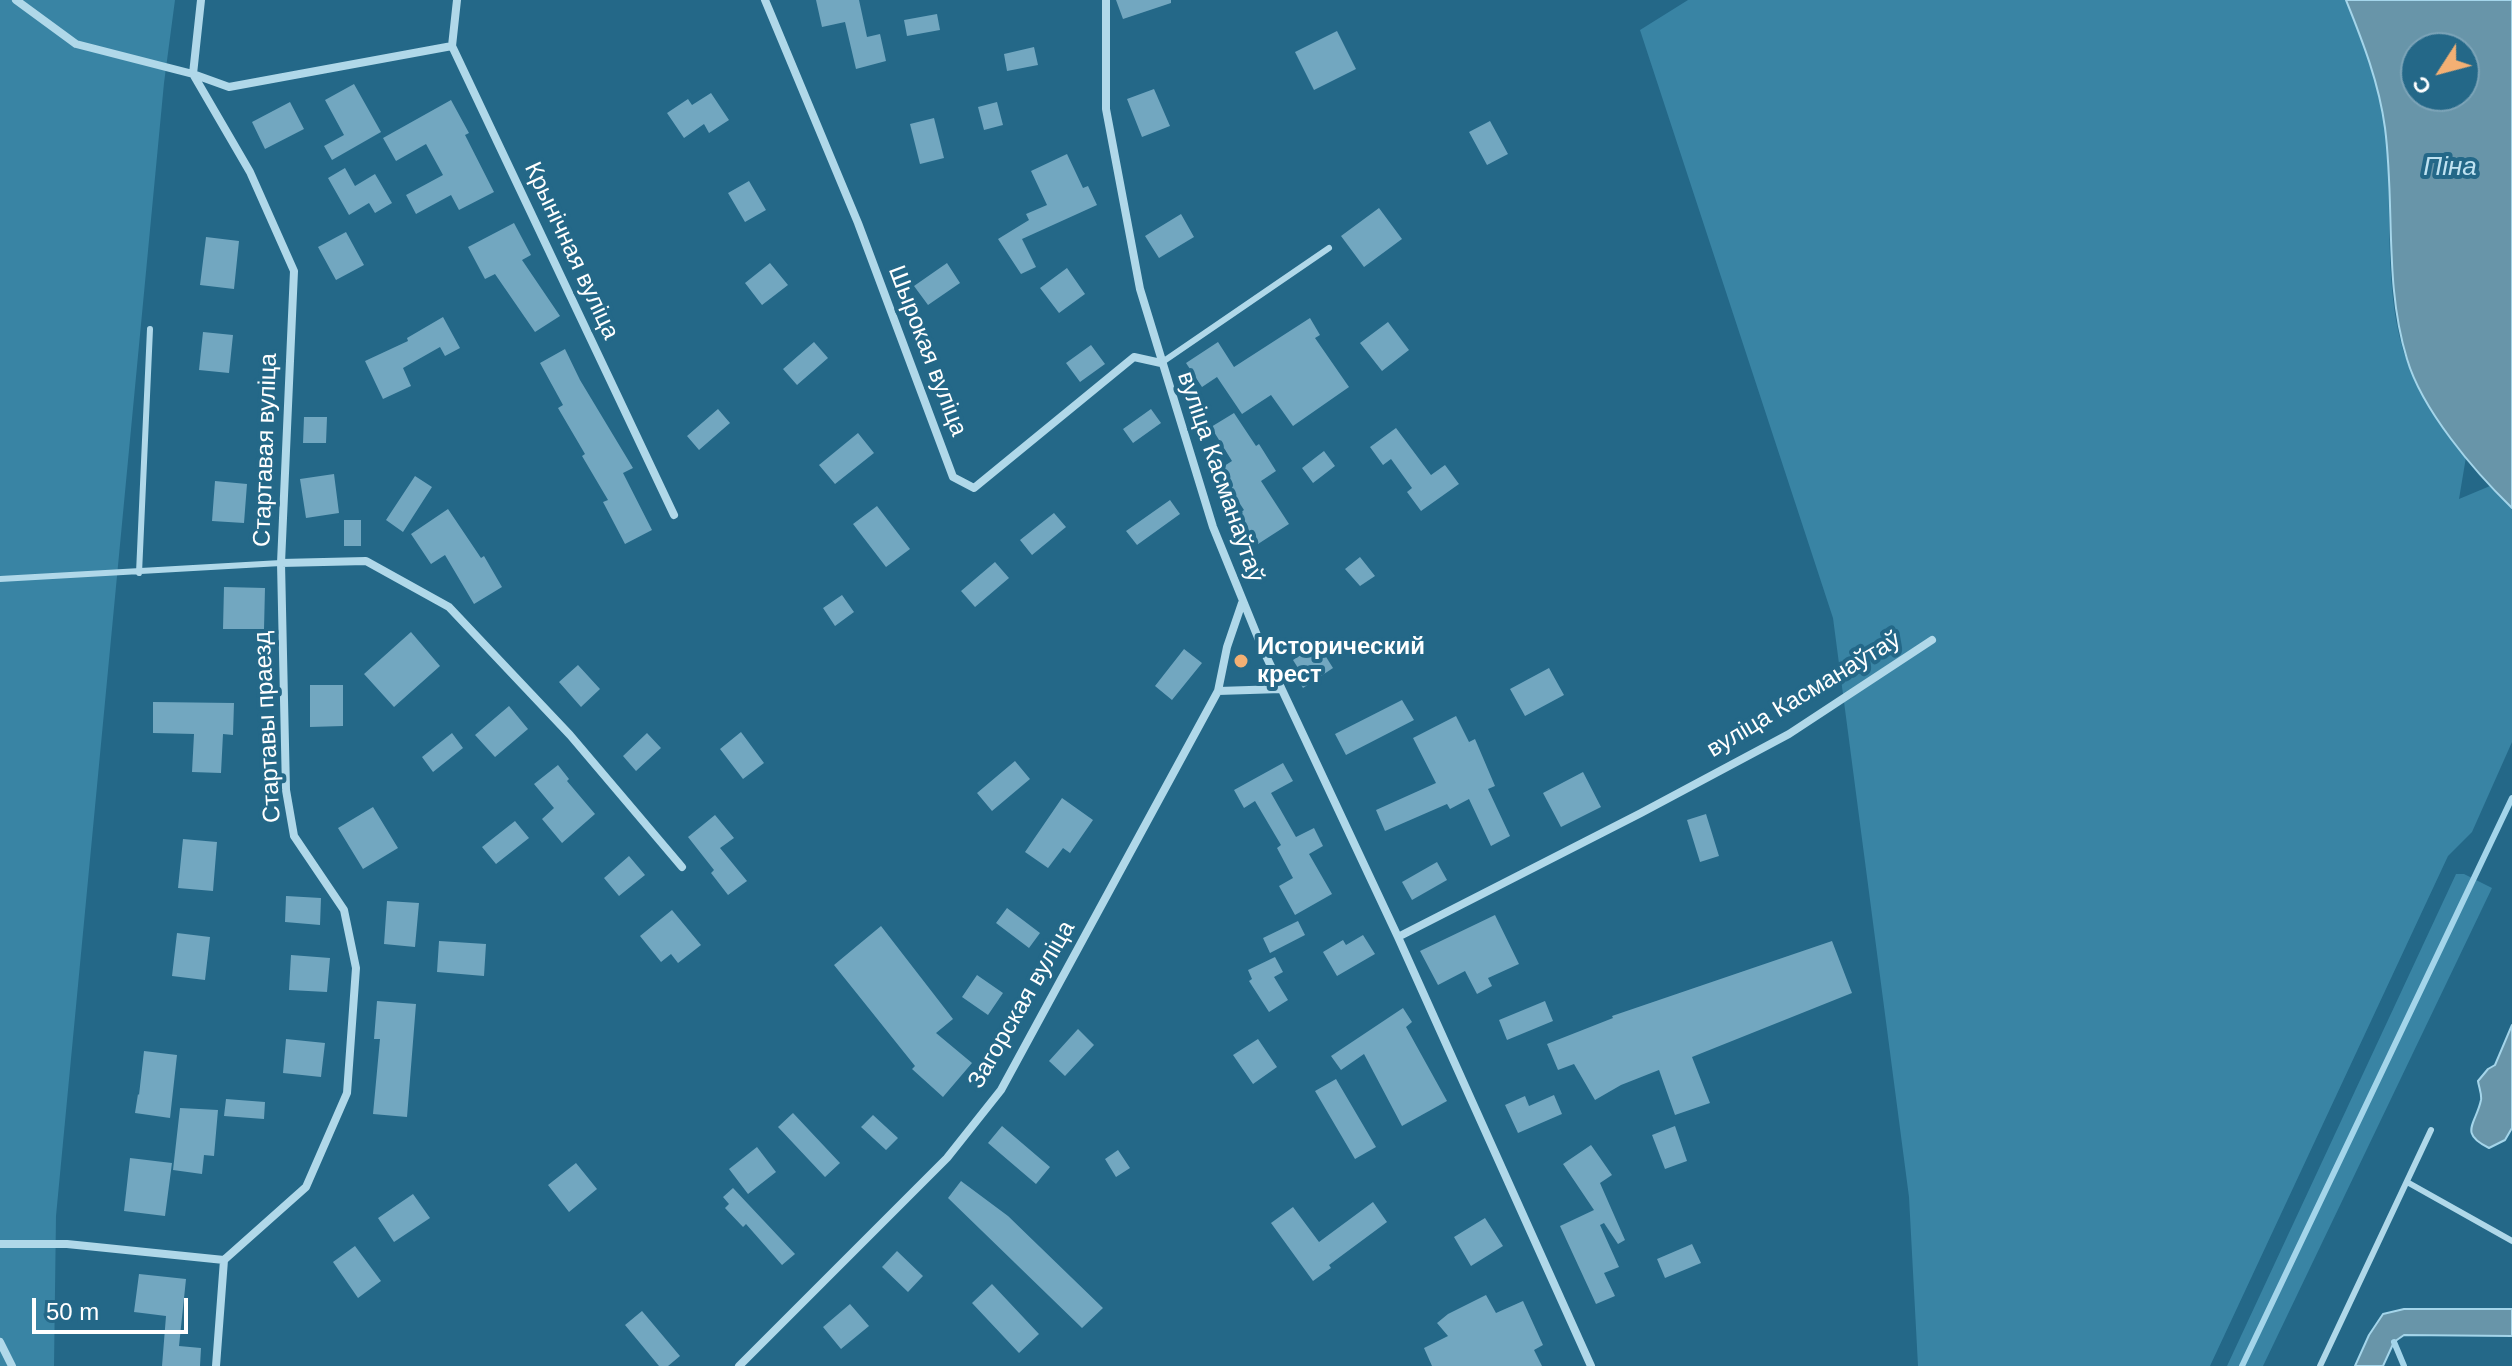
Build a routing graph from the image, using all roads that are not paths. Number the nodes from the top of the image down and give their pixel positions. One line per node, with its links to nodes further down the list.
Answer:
1 (16, 0): 7 (street)
2 (201, 0): 7 (street)
3 (457, 0): 6 (street)
4 (765, 0): 10 (street, Шырокая вуліца)
5 (1106, 0): 10 (street, вуліца Касманаўтаў)
6 (452, 46): 7 (street); 11 (street, Крынічная вуліца)
7 (193, 74): 12 (street, Стартавая вуліца)
8 (1329, 248): 10 (lane)
9 (150, 329): 13 (lane)
10 (1161, 363): 15 (street, вуліца Касманаўтаў)
11 (674, 515)
12 (281, 563): 13 (lane); 19 (street, Стартавая вуліца); 25 (street, Стартавы праезд)
13 (139, 573): 14 (lane)
14 (0, 579)
15 (1242, 603): 17 (street, вуліца Касманаўтаў); 18 (street, Загорская вуліца)
16 (1932, 640): 20 (street, вуліца Касманаўтаў)
17 (1281, 689): 18 (street); 20 (street, вуліца Касманаўтаў)
18 (1218, 691): 29 (street, Загорская вуліца)
19 (682, 867)
20 (1398, 937): 30 (street, вуліца Касманаўтаў)
21 (2431, 1130): 22 (lane)
22 (2407, 1182): 23 (lane); 31 (lane)
23 (2512, 1241)
24 (0, 1244): 25 (street)
25 (224, 1260): 28 (street)
26 (0, 1342): 27 (street)
27 (12, 1366)
28 (216, 1366)
29 (739, 1366)
30 (1591, 1366)
31 (2320, 1366)

